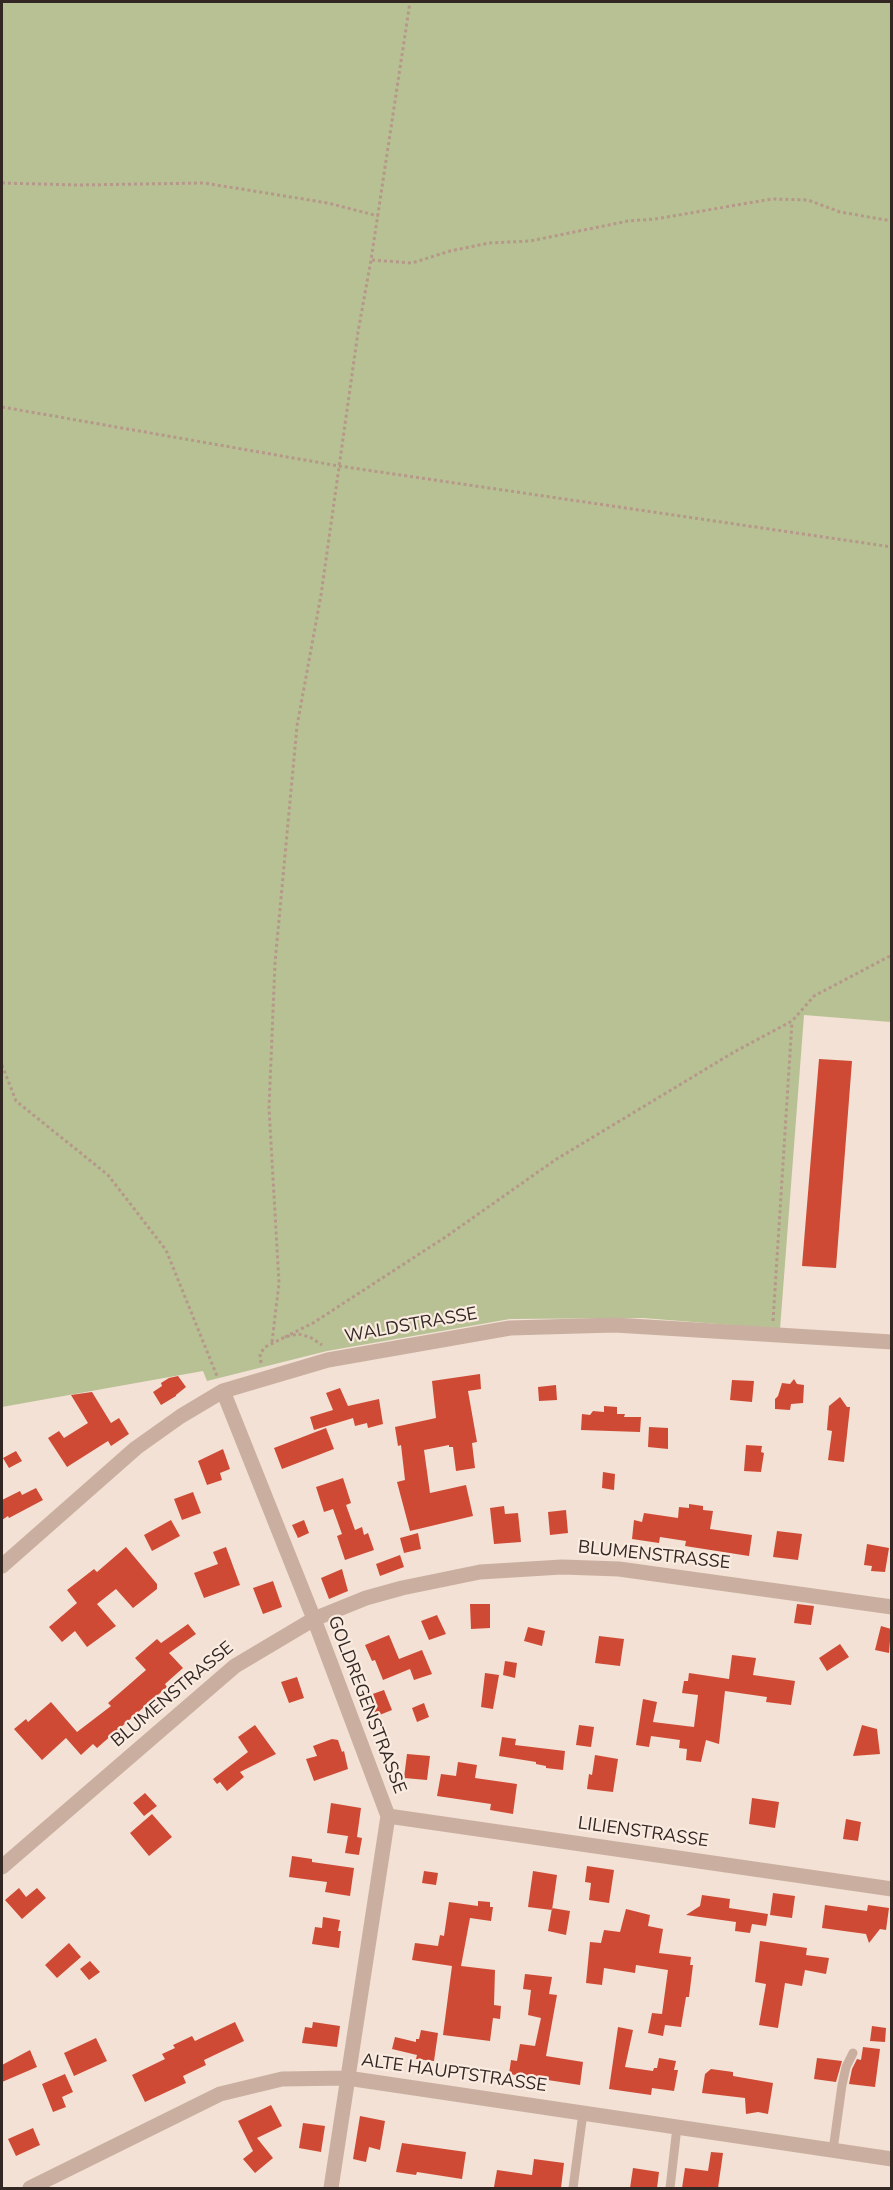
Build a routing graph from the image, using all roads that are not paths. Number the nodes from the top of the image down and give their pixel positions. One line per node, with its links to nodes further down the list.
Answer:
1 (891, 1341): 2 (street, WALDSTRASSE)
2 (223, 1391): 3 (street, WALDSTRASSE); 5 (street, GOLDREGENSTRASSE)
3 (2, 1566)
4 (891, 1607): 5 (street, BLUMENSTRASSE)
5 (314, 1619): 6 (street, GOLDREGENSTRASSE); 7 (street, BLUMENSTRASSE)
6 (388, 1816): 8 (street, LILIENSTRASSE); 10 (street, GOLDREGENSTRASSE)
7 (2, 1867)
8 (891, 1889)
9 (853, 2053): 13 (lane)
10 (347, 2078): 11 (street, ALTE HAUPTSTRASSE); 15 (street, ALTE HAUPTSTRASSE); 16 (street, GOLDREGENSTRASSE)
11 (583, 2113): 12 (street, ALTE HAUPTSTRASSE); 17 (lane)
12 (678, 2127): 13 (street, ALTE HAUPTSTRASSE); 18 (lane)
13 (834, 2150): 14 (street, ALTE HAUPTSTRASSE)
14 (891, 2159)
15 (30, 2188)
16 (331, 2188)
17 (573, 2188)
18 (670, 2188)

